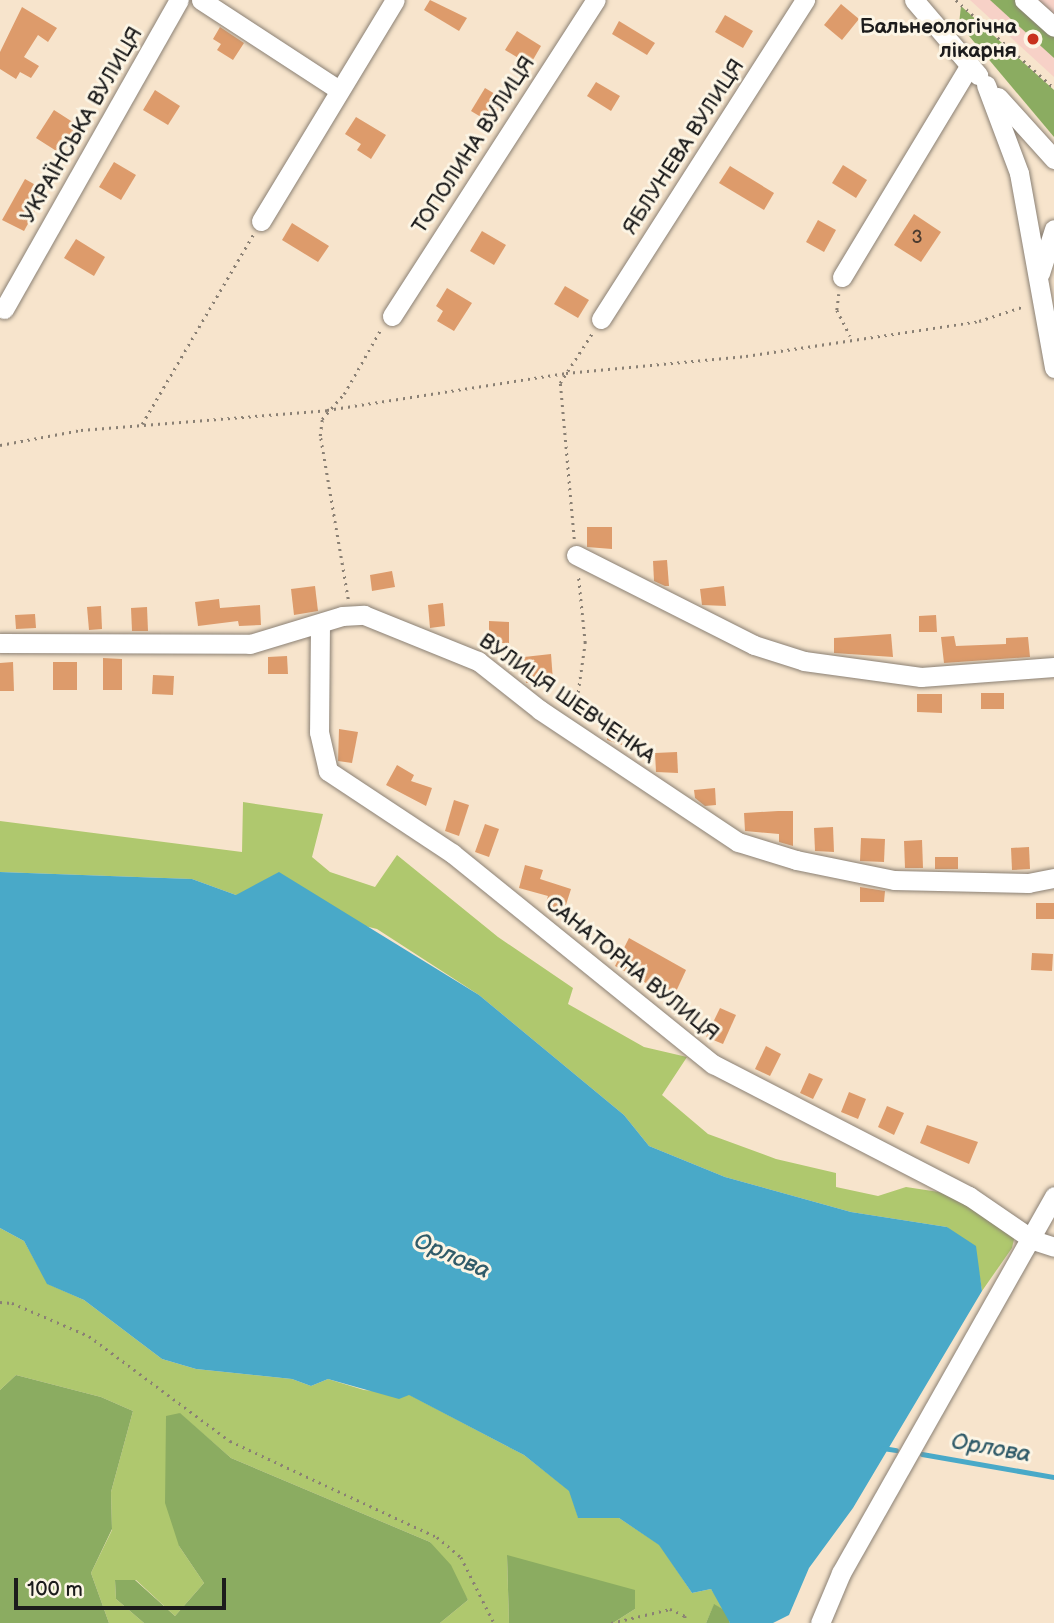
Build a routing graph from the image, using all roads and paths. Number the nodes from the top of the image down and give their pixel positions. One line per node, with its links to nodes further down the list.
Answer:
1 (179, 0): 20 (street, УКРАЇНСЬКА ВУЛИЦЯ)
2 (201, 0): 13 (street)
3 (395, 0): 13 (street)
4 (596, 0): 21 (street, ТОПОЛИНА ВУЛИЦЯ)
5 (805, 0): 22 (street, ЯБЛУНЕВА ВУЛИЦЯ)
6 (914, 0): 10 (street)
7 (956, 0): 12 (path)
8 (1024, 0): 9 (street)
9 (1054, 27)
10 (971, 65): 11 (street); 17 (street)
11 (986, 85): 14 (street); 18 (street)
12 (1054, 88)
13 (339, 90): 15 (street)
14 (1054, 159)
15 (261, 221): 27 (path)
16 (1054, 229): 18 (street)
17 (842, 277): 23 (path)
18 (1039, 277): 19 (street)
19 (1043, 301): 23 (path); 24 (street)
20 (4, 309)
21 (388, 319): 26 (path)
22 (601, 319): 25 (path)
23 (852, 337): 25 (path)
24 (1054, 368)
25 (566, 373): 26 (path)
26 (327, 410): 27 (path); 30 (path)
27 (141, 425): 28 (path)
28 (0, 445)
29 (576, 555): 33 (street)
30 (350, 616): 31 (street, ВУЛИЦЯ ШЕВЧЕНКА); 34 (street, ВУЛИЦЯ ШЕВЧЕНКА)
31 (320, 624): 32 (street, ВУЛИЦЯ ШЕВЧЕНКА); 36 (street, САНАТОРНА ВУЛИЦЯ)
32 (0, 643)
33 (1054, 667)
34 (1054, 878)
35 (1054, 1196): 36 (street)
36 (1033, 1240): 37 (street, САНАТОРНА ВУЛИЦЯ); 42 (street)
37 (1054, 1247)
38 (0, 1302): 39 (path)
39 (494, 1623)
40 (611, 1623): 41 (path)
41 (686, 1623)
42 (820, 1623)

